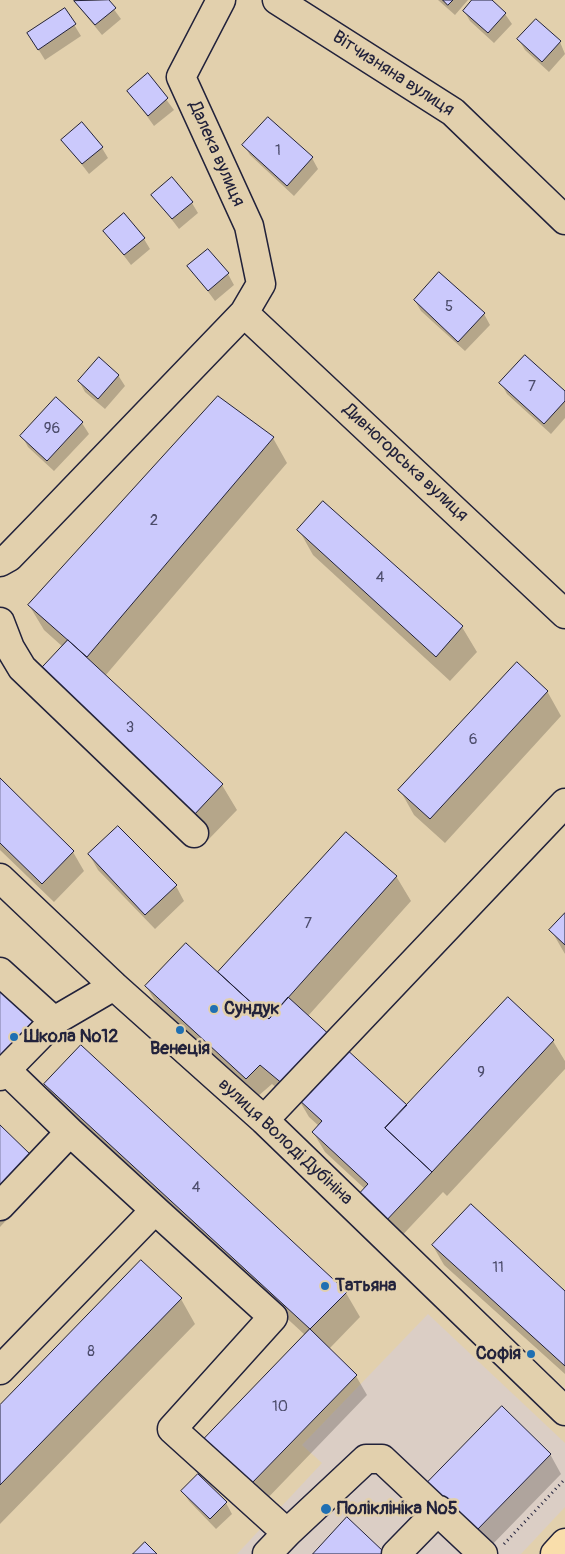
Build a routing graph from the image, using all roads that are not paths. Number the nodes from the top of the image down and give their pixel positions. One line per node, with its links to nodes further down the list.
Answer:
1 (221, 0): 4 (street, Далека вулиця)
2 (277, 0): 3 (street, Вітчизняна вулиця)
3 (565, 220)
4 (244, 313): 5 (street); 6 (street, Дивногорська вулиця)
5 (0, 562)
6 (565, 614)
7 (0, 622): 9 (street)
8 (565, 803): 15 (street)
9 (194, 833)
10 (0, 878): 12 (street, вулиця Володі Дубініна)
11 (0, 972): 13 (street)
12 (114, 986): 13 (street); 15 (street, вулиця Володі Дубініна)
13 (54, 1021): 14 (street)
14 (3, 1073): 16 (street)
15 (264, 1120): 20 (street, вулиця Володі Дубініна)
16 (70, 1132): 17 (street); 18 (street)
17 (0, 1206)
18 (155, 1210): 19 (street); 22 (street)
19 (0, 1370)
20 (565, 1411)
21 (438, 1510): 22 (street); 24 (street); 26 (street)
22 (287, 1533): 25 (street)
23 (565, 1543): 27 (main road)
24 (492, 1551)
25 (267, 1554)
26 (396, 1554)
27 (555, 1554)

